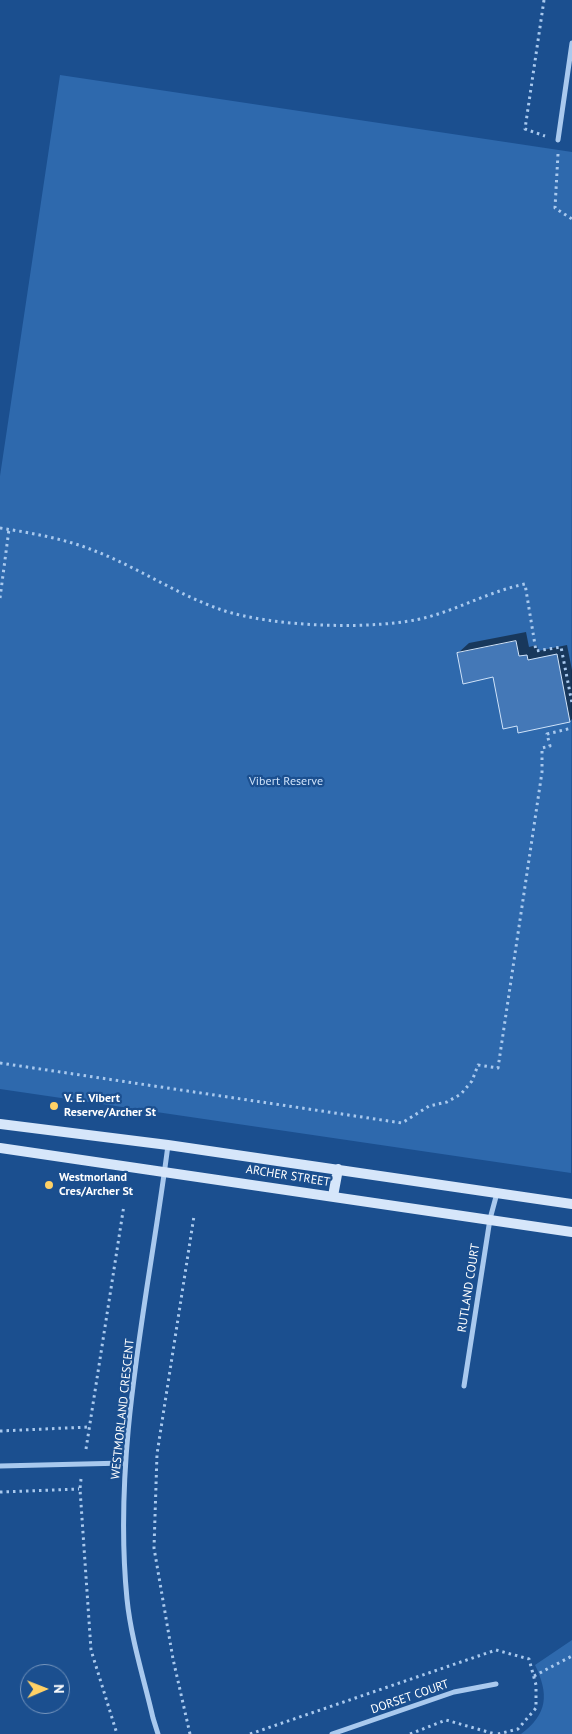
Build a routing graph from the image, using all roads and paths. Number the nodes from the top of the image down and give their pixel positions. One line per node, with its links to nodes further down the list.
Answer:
1 (544, 0): 3 (path)
2 (572, 44): 3 (street)
3 (558, 140): 4 (path)
4 (572, 220)
5 (0, 528): 6 (path)
6 (10, 529): 7 (path); 8 (path)
7 (0, 598)
8 (572, 703)
9 (572, 728): 10 (path)
10 (0, 1063)
11 (0, 1124): 12 (main road, ARCHER STREET)
12 (168, 1145): 14 (main road, ARCHER STREET); 15 (street, WESTMORLAND CRESCENT)
13 (0, 1148): 15 (main road, ARCHER STREET)
14 (338, 1169): 16 (main road, ARCHER STREET); 17 (main road)
15 (165, 1171): 17 (main road, ARCHER STREET); 25 (street, WESTMORLAND CRESCENT)
16 (497, 1193): 18 (main road, ARCHER STREET); 20 (street, RUTLAND COURT)
17 (333, 1196): 20 (main road, ARCHER STREET)
18 (572, 1204)
19 (194, 1216): 33 (path)
20 (490, 1219): 21 (main road, ARCHER STREET); 22 (street, RUTLAND COURT)
21 (572, 1232)
22 (464, 1386)
23 (89, 1427): 24 (path)
24 (0, 1432)
25 (125, 1463): 26 (street); 32 (street, WESTMORLAND CRESCENT)
26 (0, 1466)
27 (80, 1489): 28 (path)
28 (0, 1492)
29 (572, 1656): 30 (path)
30 (534, 1676)
31 (496, 1684): 34 (street, DORSET COURT)
32 (158, 1734)
33 (190, 1734)
34 (332, 1734)
35 (410, 1734): 36 (path)
36 (495, 1734)

